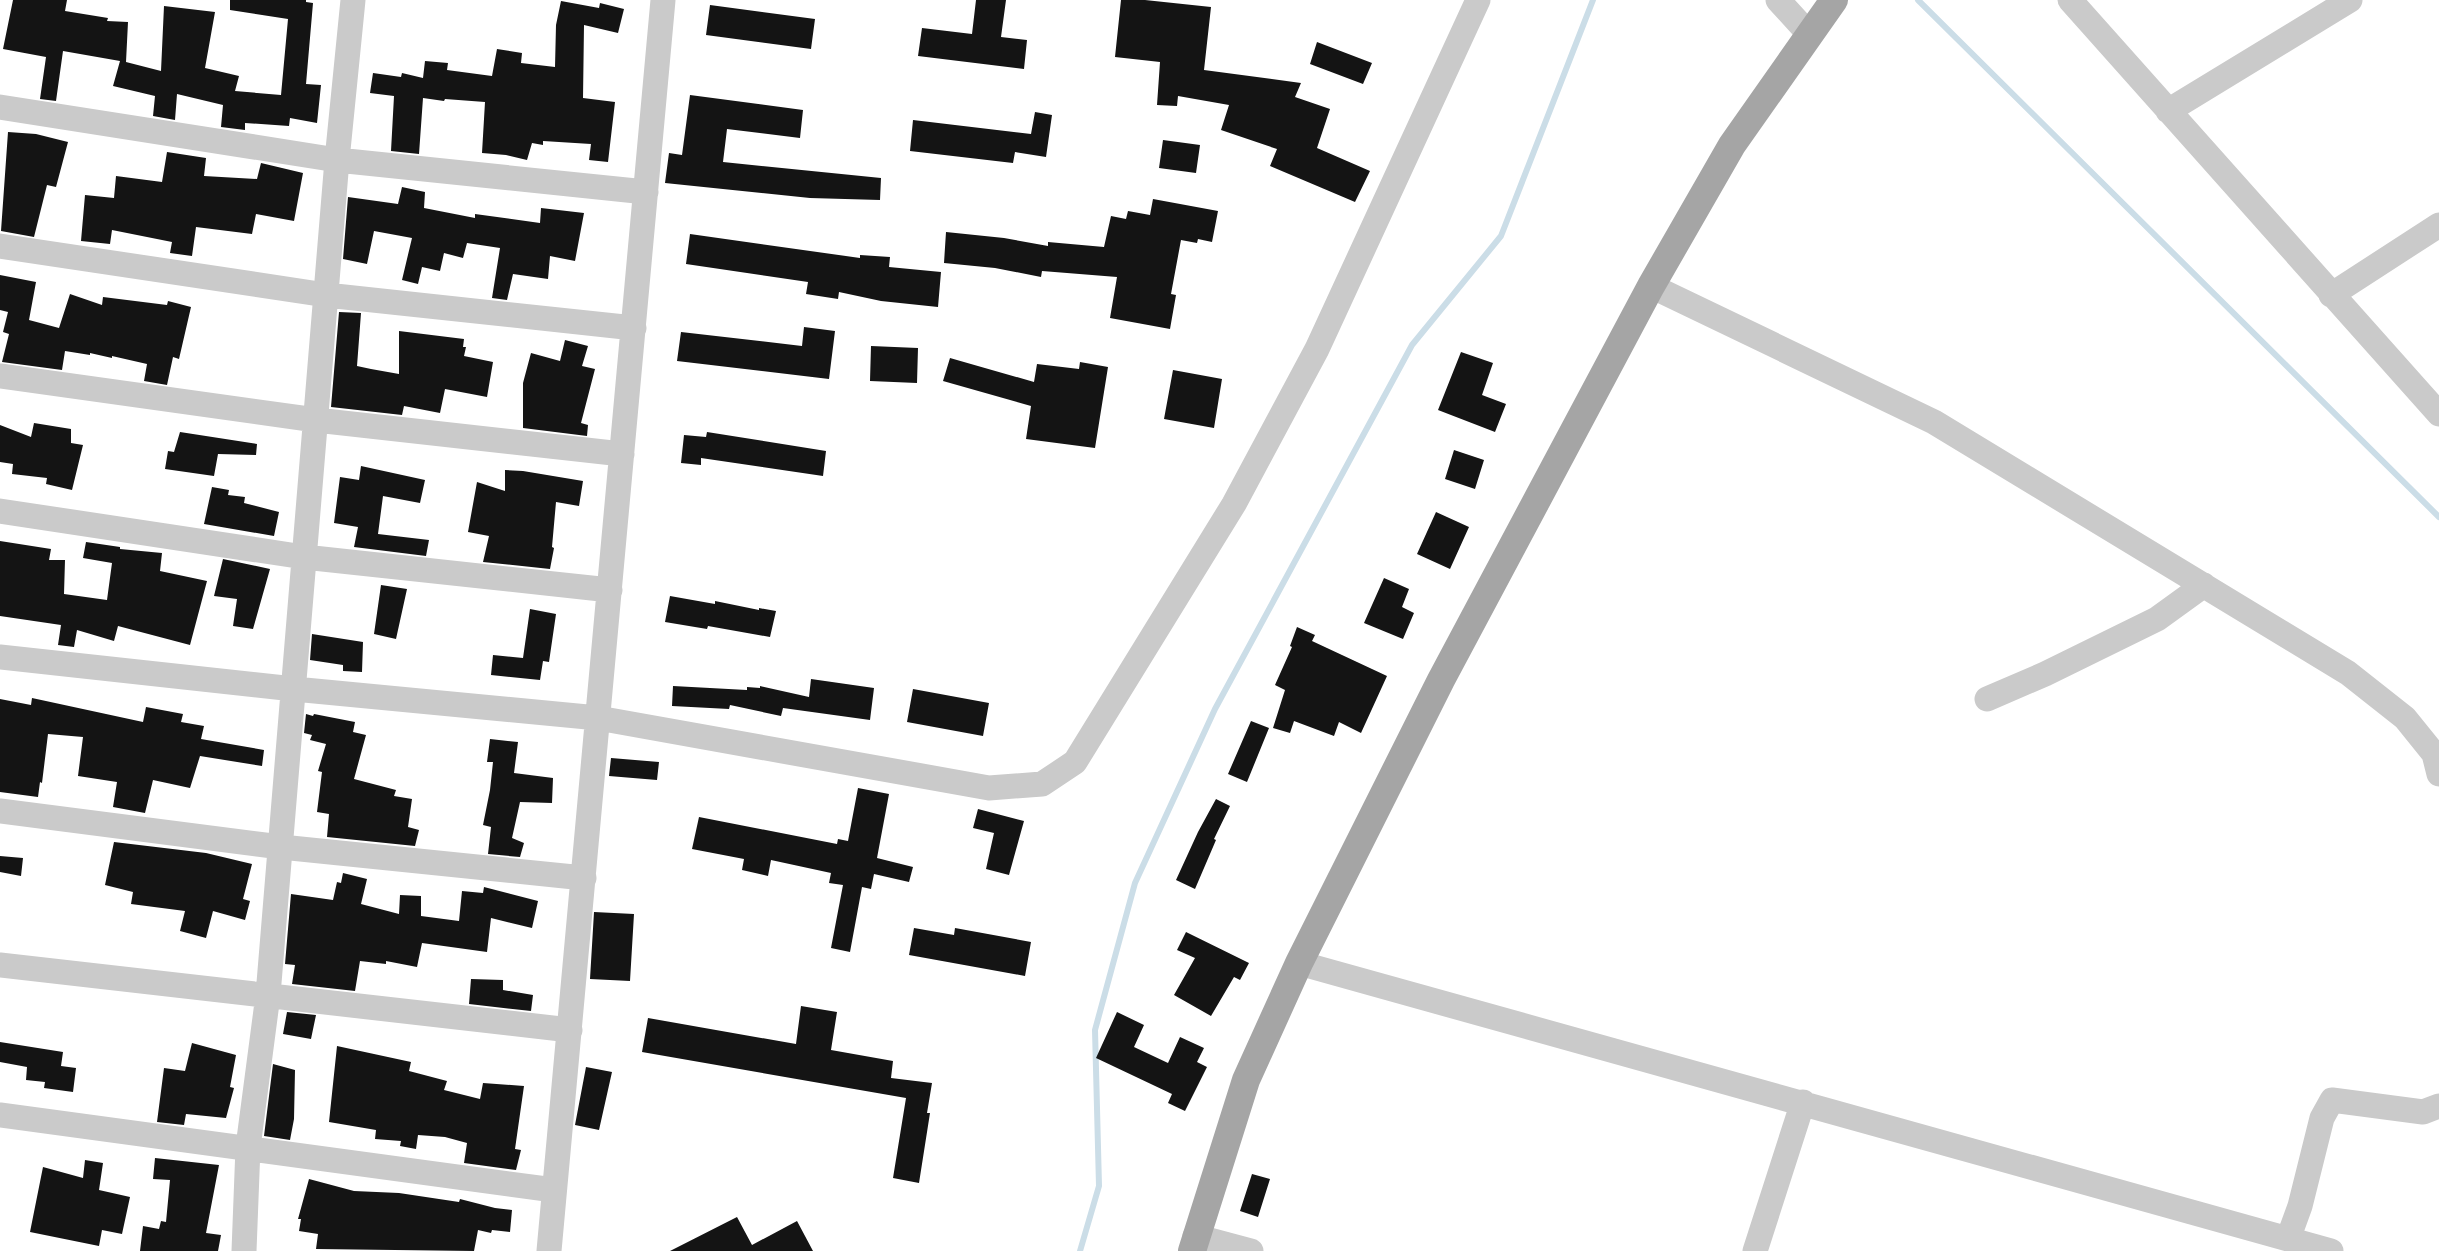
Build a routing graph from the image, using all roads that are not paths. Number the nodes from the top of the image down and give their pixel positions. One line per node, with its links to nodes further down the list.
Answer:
1 (354, 0): 11 (street)
2 (663, 0): 12 (street)
3 (1478, 0): 30 (street)
4 (1778, 0): 8 (street)
5 (1834, 0): 8 (main road)
6 (2070, 0): 10 (street)
7 (2350, 0): 10 (street)
8 (1809, 34): 15 (main road)
9 (0, 107): 11 (street)
10 (2168, 111): 17 (street)
11 (337, 160): 12 (street); 16 (street)
12 (646, 192): 18 (street)
13 (2439, 225): 17 (street)
14 (0, 246): 16 (street)
15 (1651, 286): 25 (street); 35 (main road)
16 (326, 295): 18 (street); 21 (street)
17 (2331, 295): 20 (street)
18 (634, 328): 22 (street)
19 (0, 376): 21 (street)
20 (2439, 414)
21 (316, 420): 22 (street); 24 (street)
22 (622, 454): 26 (street)
23 (0, 511): 24 (street)
24 (304, 556): 26 (street); 28 (street)
25 (2204, 585): 29 (street); 31 (street)
26 (610, 590): 30 (street)
27 (0, 657): 28 (street)
28 (294, 689): 30 (street); 33 (street)
29 (1987, 699)
30 (598, 718): 34 (street)
31 (2439, 774)
32 (0, 810): 33 (street)
33 (280, 847): 34 (street); 37 (street)
34 (584, 878): 38 (street)
35 (1299, 963): 39 (street); 45 (main road)
36 (0, 965): 37 (street)
37 (268, 995): 38 (street); 42 (street)
38 (570, 1030): 43 (street)
39 (1803, 1102): 44 (street); 49 (street)
40 (2439, 1106): 44 (street)
41 (0, 1115): 42 (street)
42 (248, 1147): 43 (street); 46 (street)
43 (554, 1190): 47 (street)
44 (2288, 1239): 50 (street)
45 (1194, 1244): 48 (street)
46 (244, 1251)
47 (549, 1251)
48 (1251, 1251)
49 (1755, 1251)
50 (2331, 1251)

